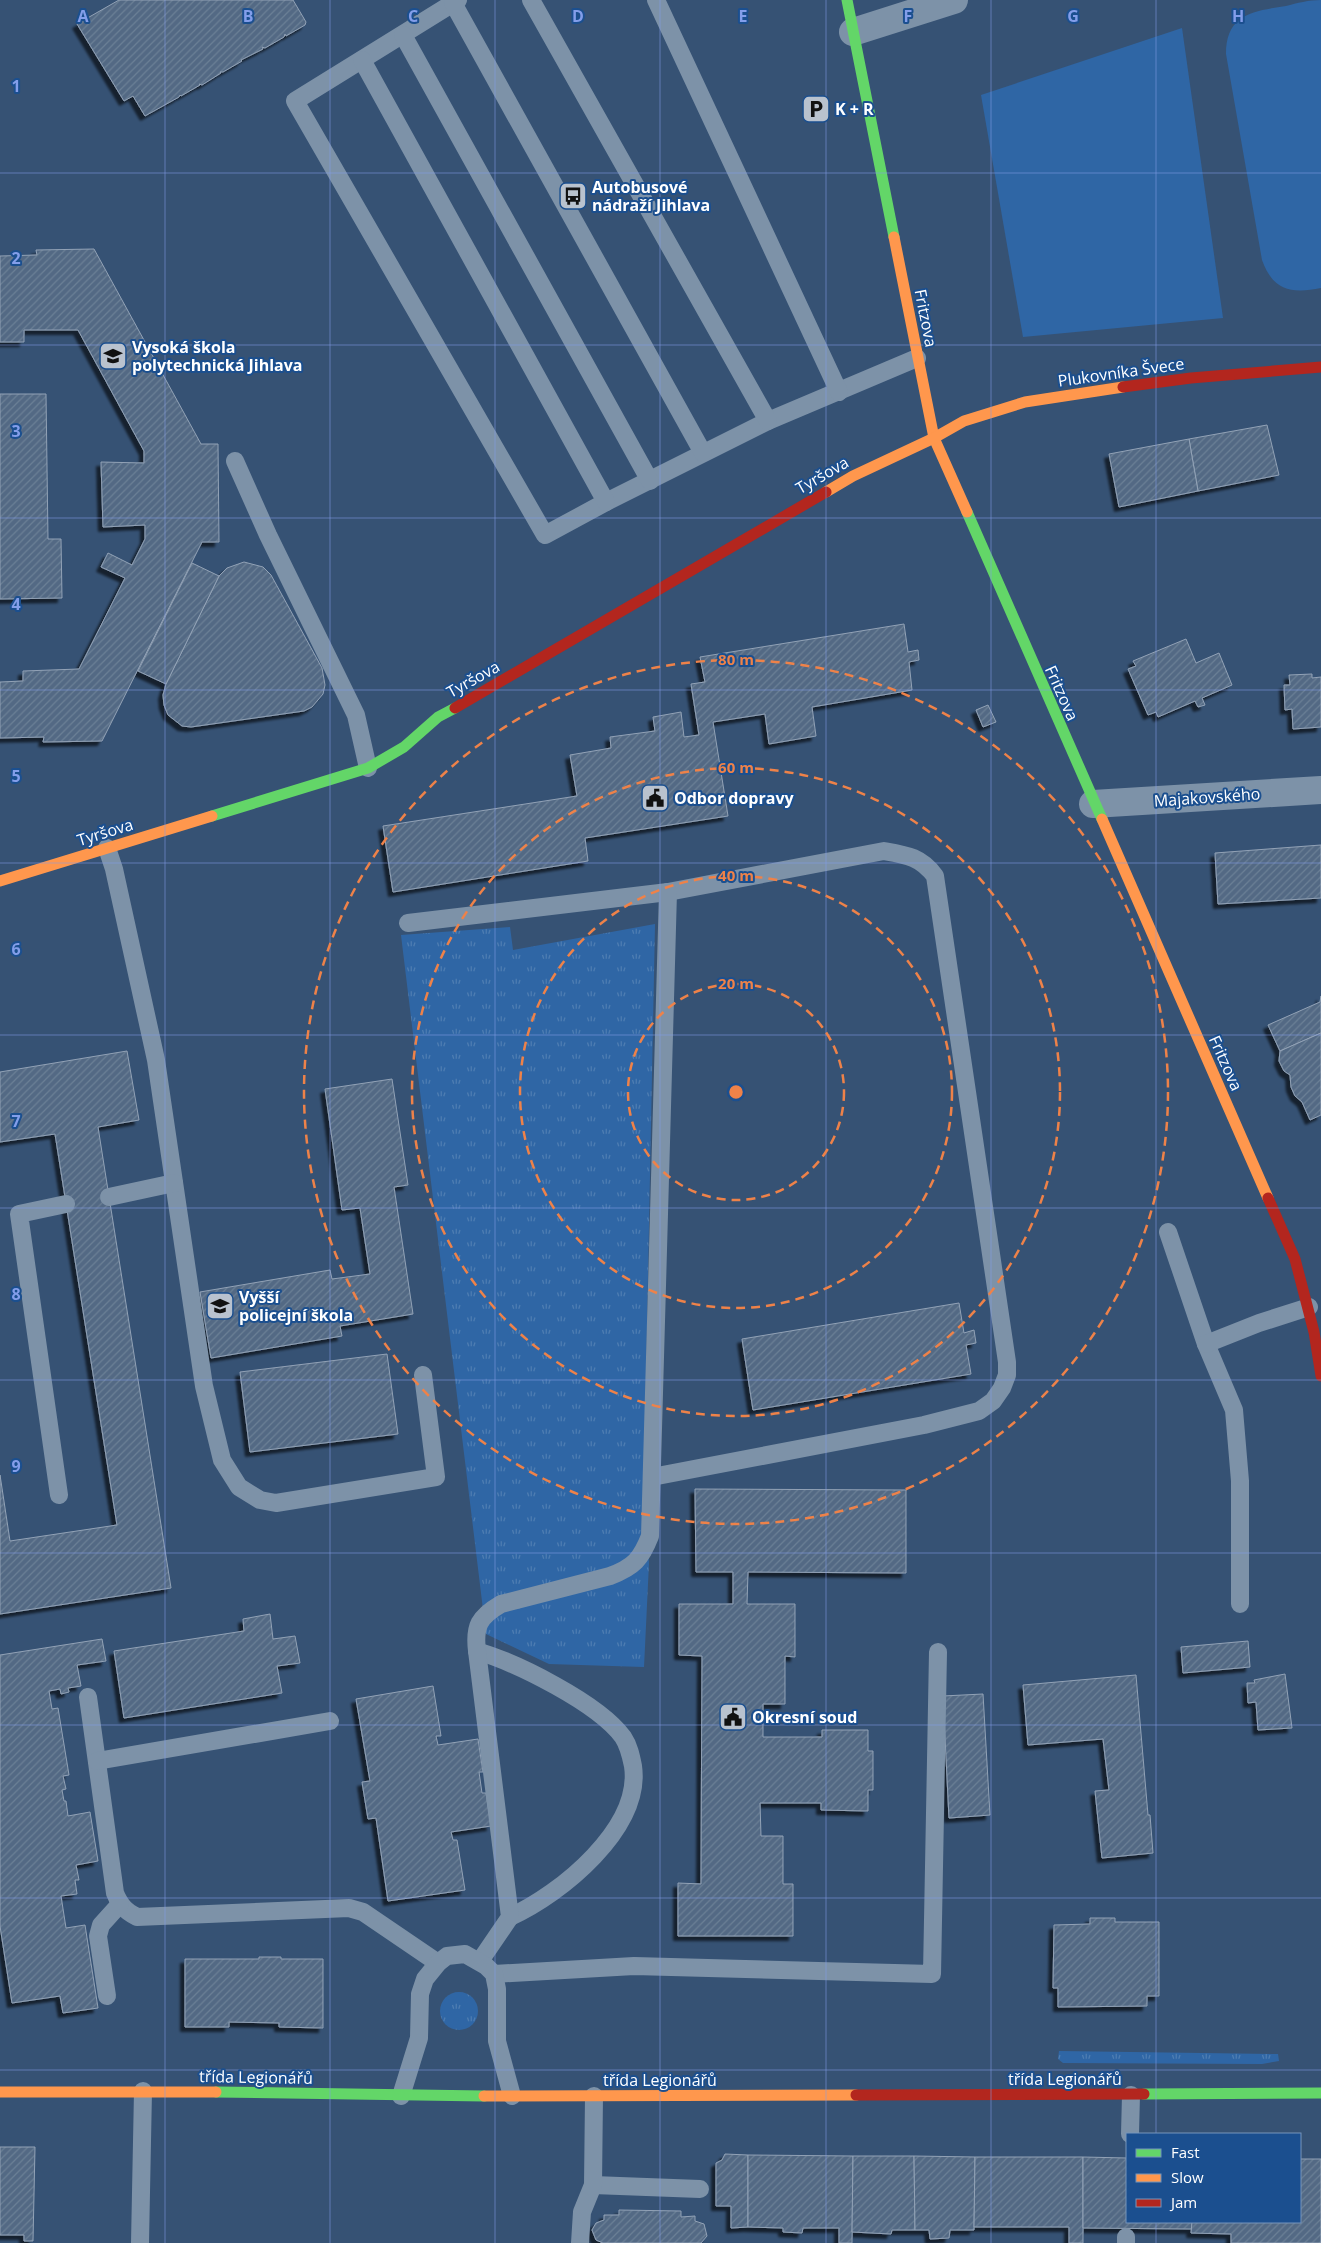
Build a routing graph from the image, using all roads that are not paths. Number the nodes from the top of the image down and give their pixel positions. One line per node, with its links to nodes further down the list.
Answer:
1 (531, 0): 12 (lane)
2 (656, 0): 11 (lane)
3 (847, 0): 6 (street, Fritzova)
4 (954, 0): 6 (street)
5 (455, 2): 7 (lane); 14 (lane)
6 (853, 32): 9 (street, Fritzova)
7 (403, 34): 8 (lane); 16 (lane)
8 (362, 60): 17 (lane); 17 (lane)
9 (917, 358): 11 (lane); 13 (street, Fritzova)
10 (1321, 368): 13 (street, Plukovníka Švece)
11 (839, 392): 12 (lane)
12 (768, 421): 14 (lane)
13 (934, 438): 18 (street, Tyršova); 20 (street, Fritzova)
14 (703, 453): 16 (lane)
15 (235, 461): 18 (lane)
16 (650, 481): 17 (lane)
17 (606, 502)
18 (368, 768): 21 (street, Tyršova)
19 (1321, 790): 20 (street, Majakovského)
20 (1094, 804): 29 (street, Fritzova)
21 (107, 848): 22 (street, Tyršova); 25 (lane)
22 (0, 881)
23 (668, 892): 24 (lane); 33 (lane); 33 (lane)
24 (408, 923)
25 (174, 1183): 26 (lane); 31 (lane)
26 (109, 1197)
27 (66, 1204): 34 (lane)
28 (1168, 1232): 30 (lane)
29 (1315, 1307): 30 (lane); 32 (street, Fritzova)
30 (1206, 1344): 35 (lane)
31 (422, 1375)
32 (1321, 1376)
33 (652, 1477): 36 (lane)
34 (59, 1495)
35 (1240, 1604)
36 (477, 1651): 42 (lane); 42 (lane)
37 (938, 1652): 45 (lane)
38 (88, 1697): 40 (lane)
39 (330, 1722): 40 (lane)
40 (97, 1761): 41 (lane)
41 (120, 1904): 44 (lane); 46 (lane)
42 (510, 1917): 43 (lane)
43 (480, 1961): 44 (lane); 45 (lane)
44 (438, 1962): 51 (lane)
45 (494, 1974): 52 (lane)
46 (106, 1996)
47 (143, 2091): 48 (street, třída Legionářů); 51 (street, třída Legionářů); 57 (lane)
48 (0, 2092)
49 (1321, 2093): 50 (street, třída Legionářů)
50 (1131, 2095): 53 (street, třída Legionářů); 54 (lane)
51 (401, 2096): 52 (street, třída Legionářů)
52 (512, 2096): 53 (street, třída Legionářů)
53 (594, 2096): 55 (lane)
54 (1130, 2133)
55 (593, 2185): 56 (lane); 58 (lane)
56 (700, 2189)
57 (140, 2243)
58 (580, 2243)

